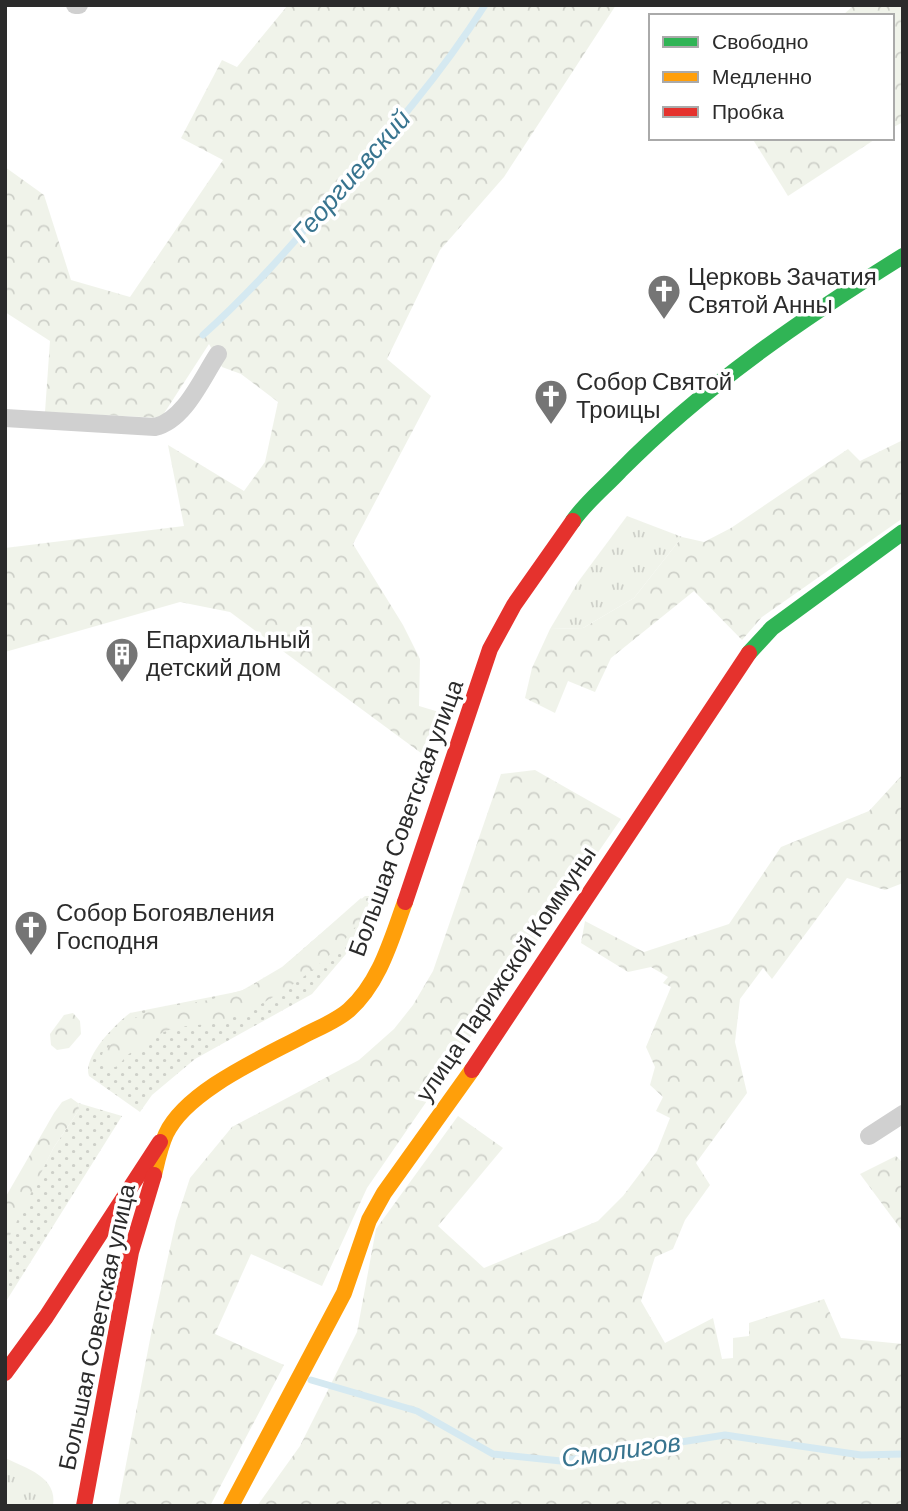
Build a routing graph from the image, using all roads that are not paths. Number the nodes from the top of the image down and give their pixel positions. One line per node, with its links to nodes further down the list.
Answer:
1 (903, 256): 6 (main road, Большая Советская улица)
2 (218, 354): 3 (street)
3 (5, 418)
4 (903, 532): 10 (main road, улица Парижской Коммуны)
5 (903, 1114): 7 (street)
6 (166, 1133): 8 (main road); 9 (main road, Большая Советская улица)
7 (869, 1136)
8 (5, 1373)
9 (84, 1506)
10 (231, 1506)

